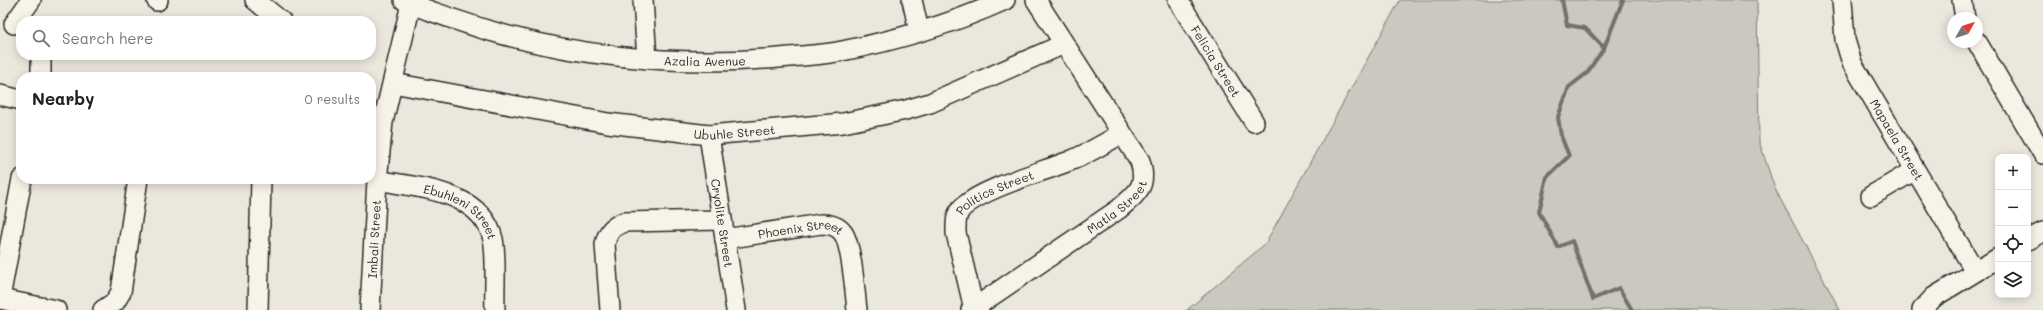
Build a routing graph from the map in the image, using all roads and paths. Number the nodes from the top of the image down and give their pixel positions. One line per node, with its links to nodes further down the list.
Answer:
1 (31, 0): 12 (street)
2 (255, 0): 13 (street)
3 (643, 0): 17 (street)
4 (912, 0): 14 (street)
5 (1005, 0): 14 (street, Azalia Avenue)
6 (1036, 0): 15 (street, Matla Street)
7 (1178, 0): 24 (street, Felicia Street)
8 (1842, 0): 28 (street, Mapaela Street)
9 (1962, 0): 11 (street)
10 (407, 2): 17 (street, Azalia Avenue); 20 (street, Imbali Street)
11 (1964, 12)
12 (18, 16)
13 (275, 16)
14 (919, 32): 17 (street, Azalia Avenue)
15 (1064, 44): 25 (street, Matla Street); 26 (street, Ubuhle Street)
16 (1981, 48): 27 (street)
17 (647, 59)
18 (41, 60): 19 (street)
19 (41, 72)
20 (393, 83): 23 (street, Imbali Street); 26 (street, Ubuhle Street)
21 (0, 95): 22 (street)
22 (16, 99)
23 (377, 121): 29 (street, Imbali Street)
24 (1254, 122)
25 (1121, 134): 41 (street, Matla Street); 41 (street, Politics Street)
26 (709, 135): 34 (street, Cryolite Street)
27 (2043, 154)
28 (1915, 170): 33 (street); 39 (street, Mapaela Street)
29 (378, 180): 45 (street, Imbali Street); 46 (street, Ebuhleni Street)
30 (21, 184): 40 (street)
31 (137, 184): 43 (street)
32 (261, 184): 44 (street)
33 (1872, 196)
34 (722, 220): 37 (street, Cryolite Street); 47 (street)
35 (2043, 232): 36 (street)
36 (2031, 238)
37 (725, 239): 48 (street, Cryolite Street); 49 (street, Phoenix Street)
38 (1995, 260): 39 (street)
39 (1975, 271): 50 (street)
40 (8, 302): 42 (street)
41 (973, 309)
42 (56, 310)
43 (103, 310)
44 (258, 310)
45 (370, 310)
46 (495, 310)
47 (610, 310)
48 (736, 310)
49 (857, 310)
50 (1922, 310)

